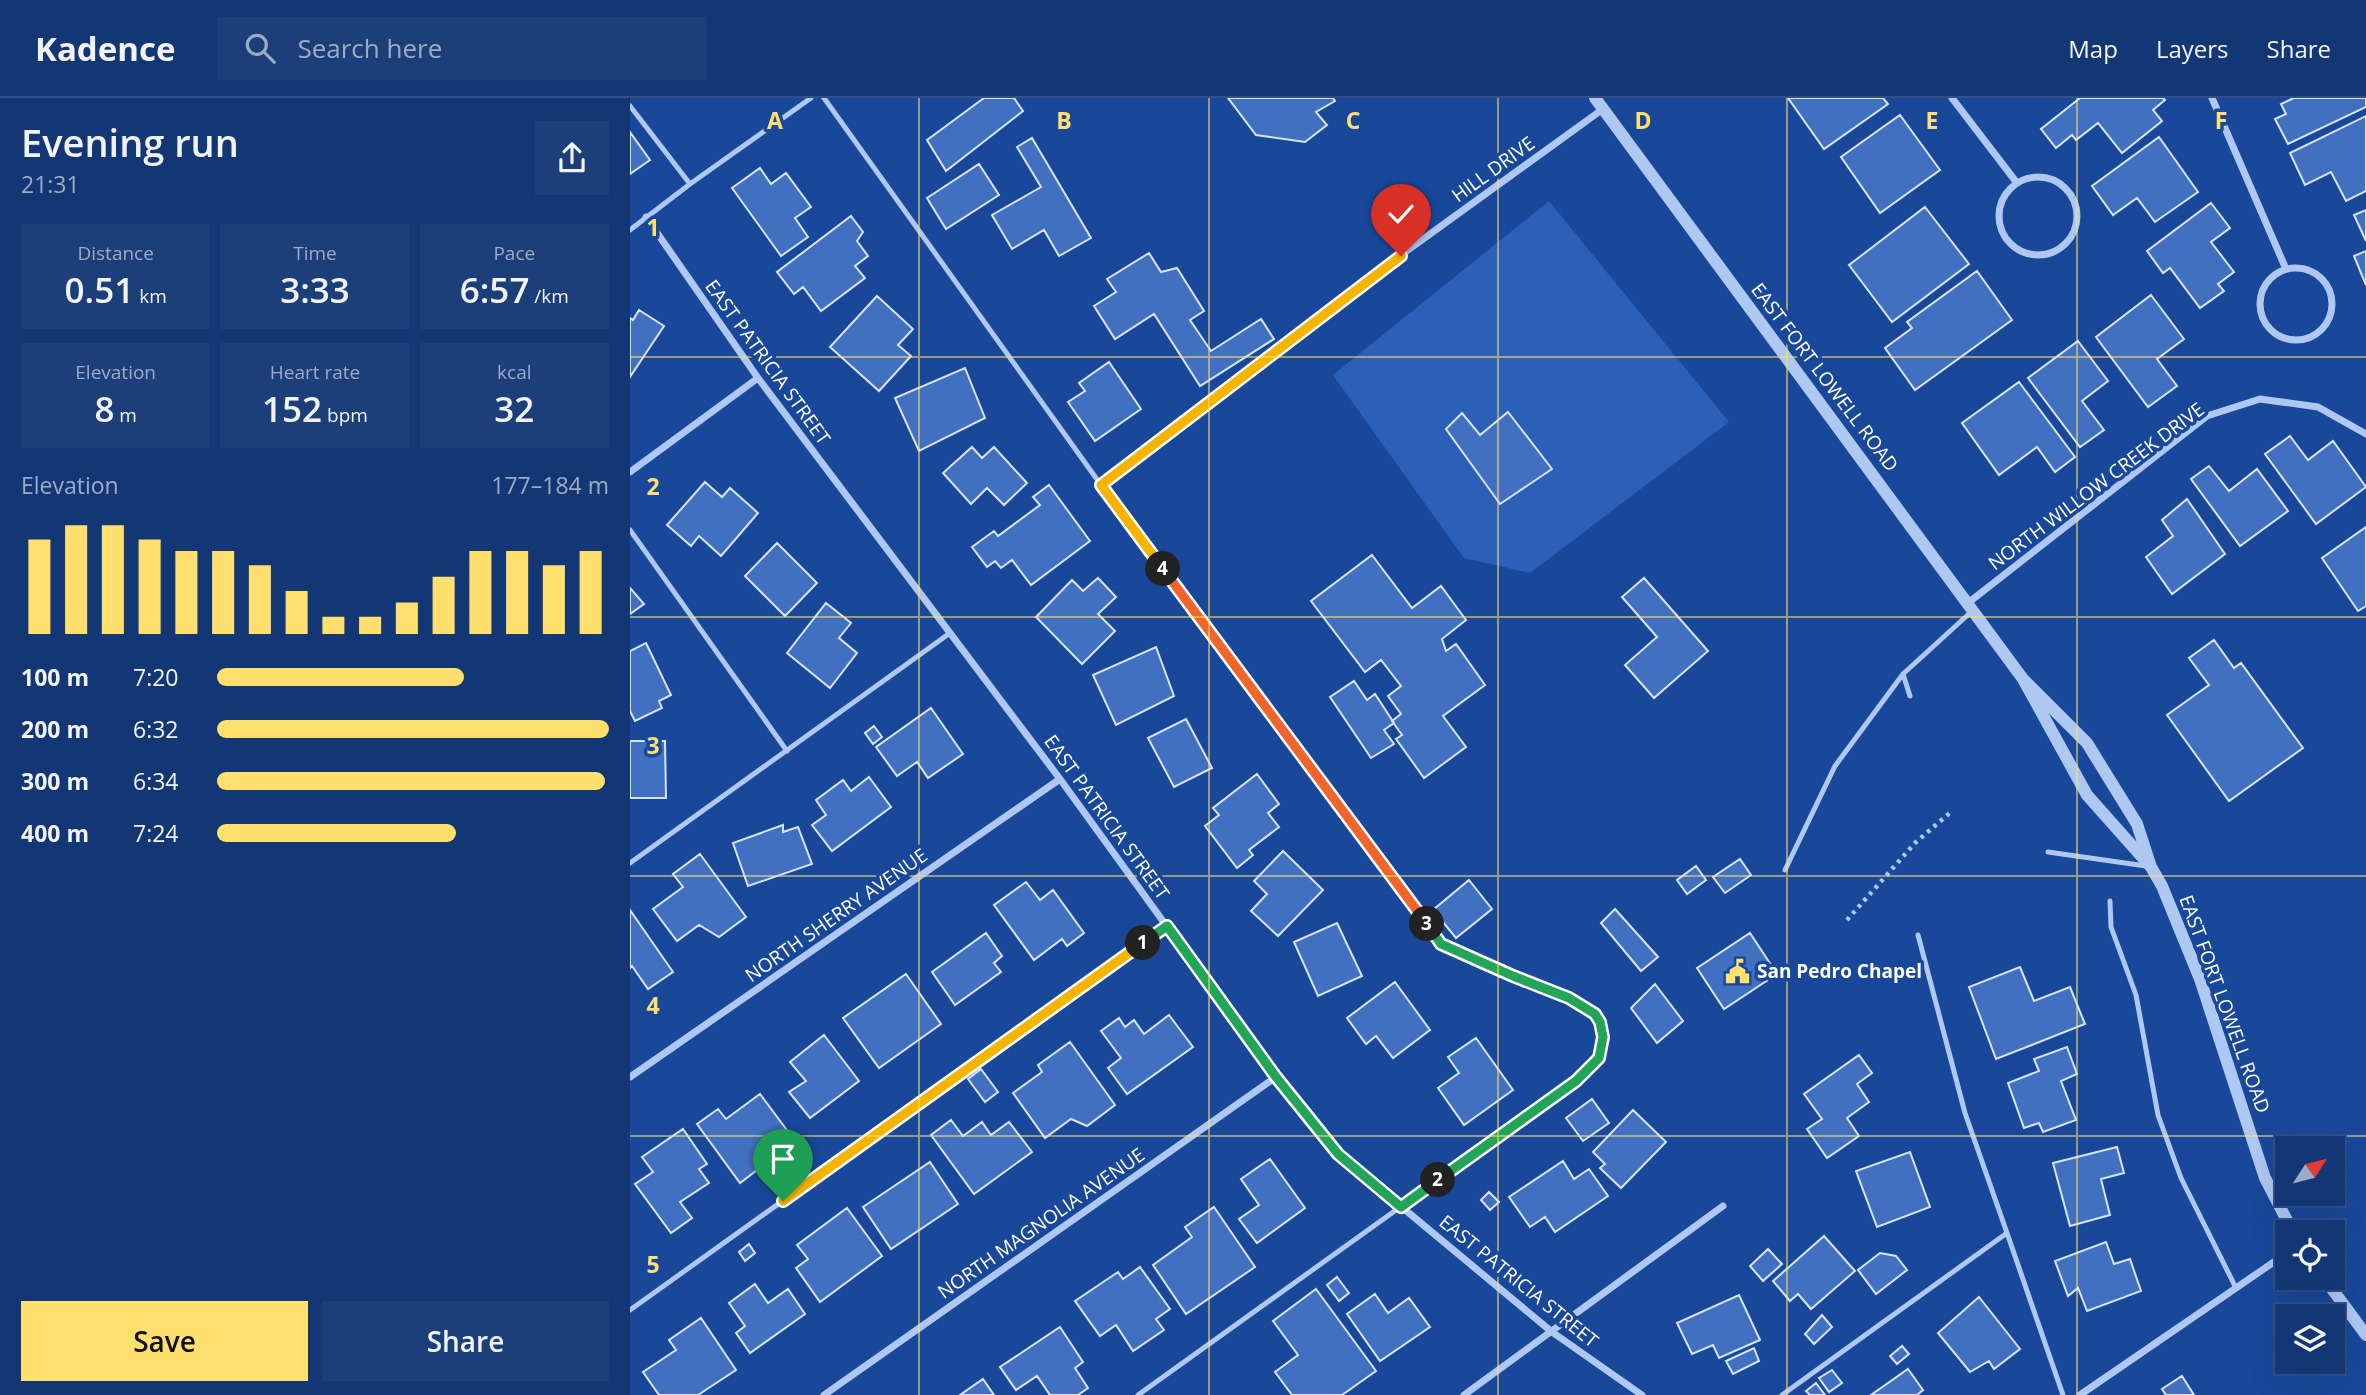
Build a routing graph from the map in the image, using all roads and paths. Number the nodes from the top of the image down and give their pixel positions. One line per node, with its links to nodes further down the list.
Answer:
1 (811, 98): 8 (lane)
2 (824, 98): 15 (lane)
3 (1952, 98): 7 (street)
4 (2212, 98): 11 (street)
5 (1599, 103): 15 (street, HILL DRIVE); 17 (street, EAST FORT LOWELL ROAD)
6 (630, 106): 8 (lane)
7 (2017, 183): 7 (street)
8 (690, 184): 9 (lane)
9 (646, 218): 10 (lane); 12 (street, EAST PATRICIA STREET)
10 (630, 230)
11 (2286, 269): 11 (street)
12 (758, 378): 14 (street); 18 (street, EAST PATRICIA STREET)
13 (2366, 434): 17 (street, NORTH WILLOW CREEK DRIVE)
14 (630, 472)
15 (1101, 485): 36 (lane)
16 (630, 530): 22 (lane)
17 (1971, 607): 19 (lane); 20 (street, EAST FORT LOWELL ROAD)
18 (950, 633): 22 (lane); 23 (street, EAST PATRICIA STREET)
19 (1903, 674): 21 (lane); 28 (lane)
20 (2023, 679): 27 (street, EAST FORT LOWELL ROAD); 27 (street, EAST FORT LOWELL ROAD)
21 (1910, 696)
22 (787, 751): 26 (lane)
23 (1060, 779): 31 (street, EAST PATRICIA STREET); 33 (street, NORTH SHERRY AVENUE)
24 (1952, 811): 30 (path)
25 (2048, 852): 27 (lane)
26 (630, 863)
27 (2151, 867): 37 (street, EAST FORT LOWELL ROAD)
28 (1784, 870)
29 (2110, 901): 40 (lane)
30 (1847, 920)
31 (1167, 926): 34 (street, EAST PATRICIA STREET); 42 (lane)
32 (1918, 935): 38 (lane)
33 (630, 1077)
34 (1276, 1077): 36 (street, EAST PATRICIA STREET); 45 (street, NORTH MAGNOLIA AVENUE)
35 (1723, 1206): 43 (street)
36 (1401, 1207): 43 (street, EAST PATRICIA STREET); 46 (lane)
37 (2287, 1220)
38 (2007, 1234): 49 (lane); 50 (lane)
39 (2275, 1261): 40 (street)
40 (2236, 1288): 51 (street)
41 (2333, 1290): 44 (street)
42 (630, 1310)
43 (1552, 1332): 47 (street); 48 (street, EAST PATRICIA STREET)
44 (2366, 1335)
45 (824, 1395)
46 (1138, 1395)
47 (1464, 1395)
48 (1642, 1395)
49 (1782, 1395)
50 (2063, 1395)
51 (2080, 1395)

